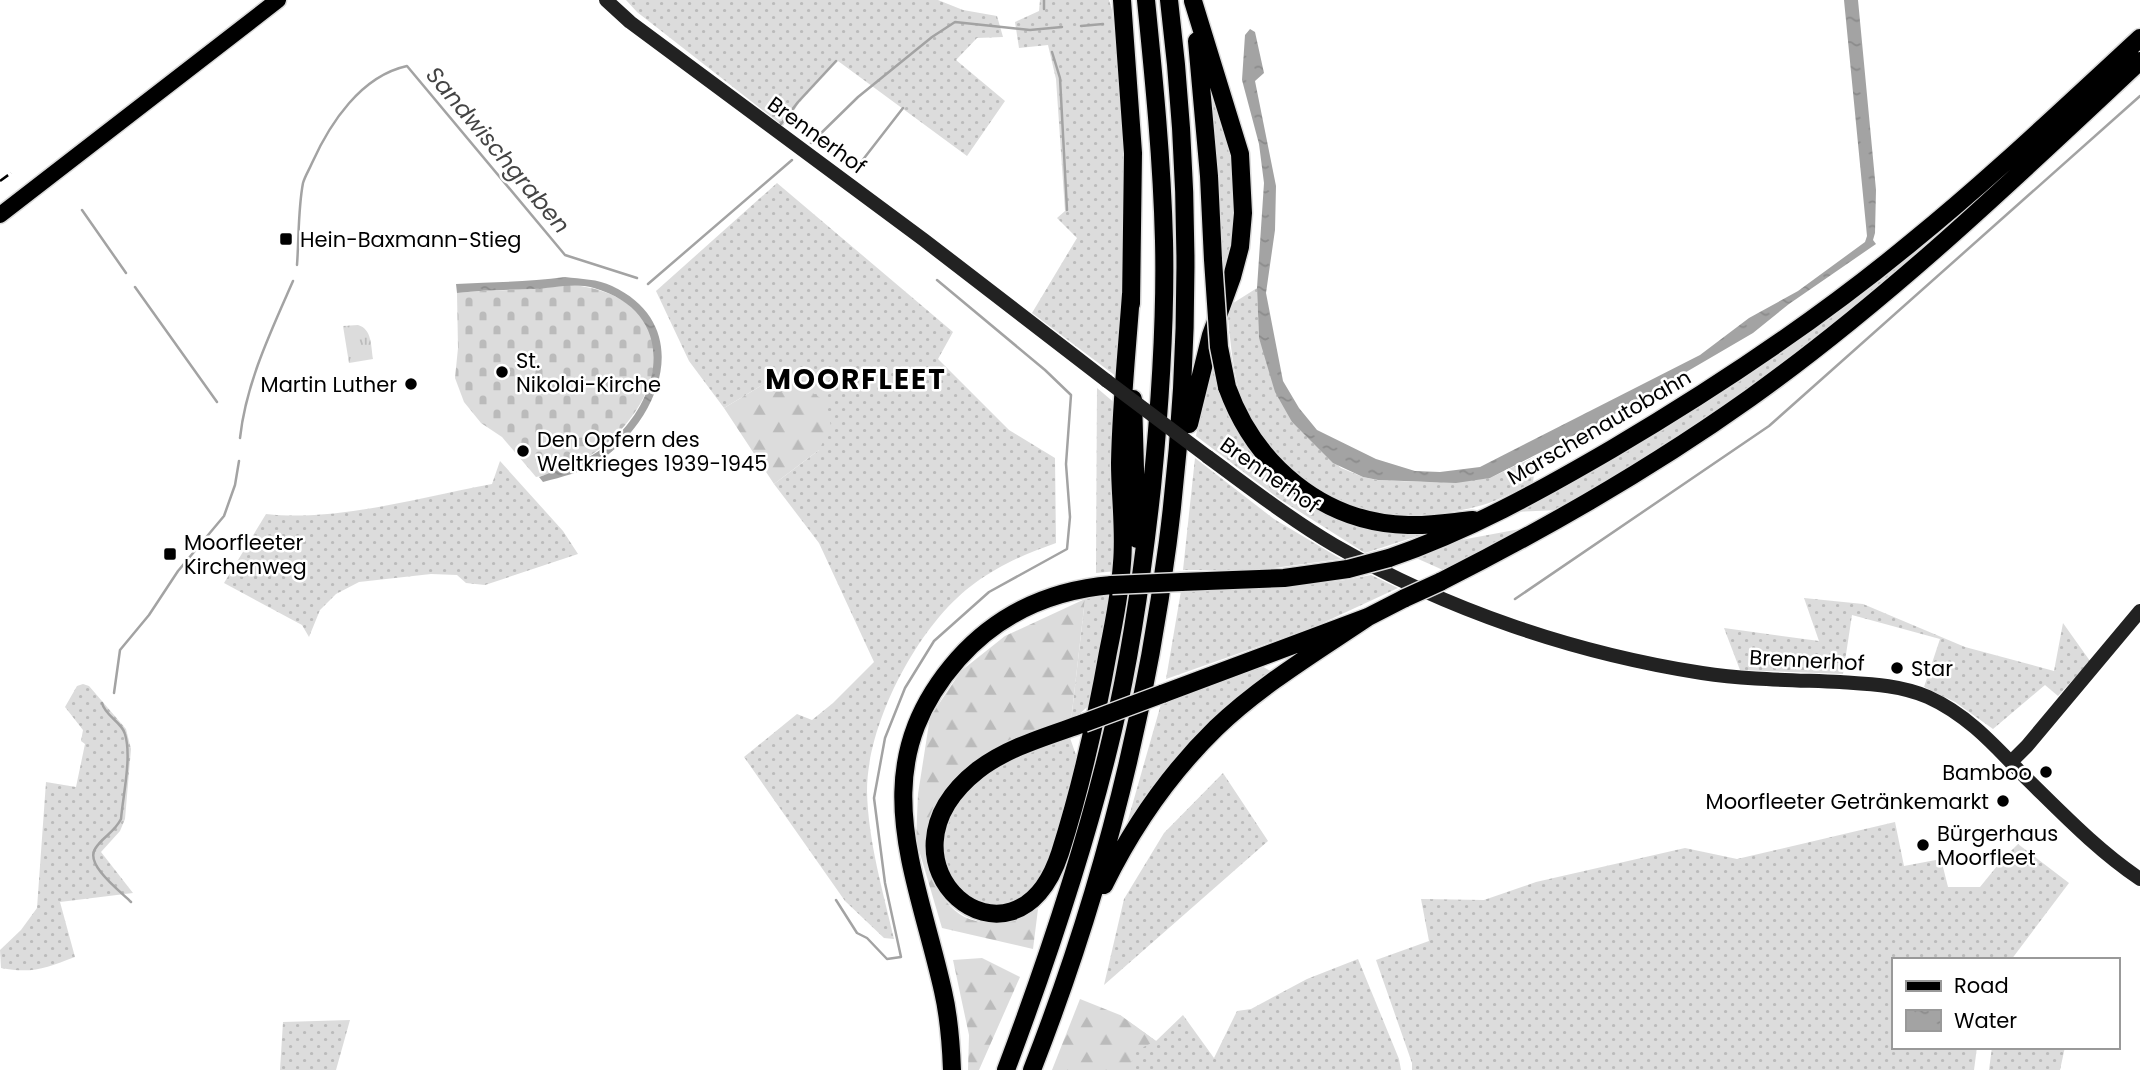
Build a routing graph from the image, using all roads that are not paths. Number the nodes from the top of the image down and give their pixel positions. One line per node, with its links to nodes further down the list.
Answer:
1 (278, 0): 11 (main road)
2 (606, 0): 18 (street, Brennerhof, bridge)
3 (1114, 0): 10 (highway)
4 (1122, 0): 10 (highway)
5 (1146, 0): 15 (highway)
6 (1168, 0): 13 (highway)
7 (1193, 0): 13 (highway); 14 (highway, bridge)
8 (2140, 38): 14 (highway, Marschenautobahn)
9 (2140, 61): 17 (highway, bridge)
10 (1127, 63): 12 (highway)
11 (0, 215)
12 (1131, 294): 15 (highway); 17 (highway, bridge)
13 (1176, 482): 20 (highway)
14 (1484, 519): 21 (highway, Marschenautobahn, bridge)
15 (1139, 598): 22 (highway)
16 (2140, 611): 18 (street)
17 (1368, 617): 20 (highway)
18 (2011, 762): 19 (street, Brennerhof)
19 (2140, 878)
20 (1086, 921): 23 (highway)
21 (952, 1070)
22 (1006, 1070)
23 (1032, 1070)

